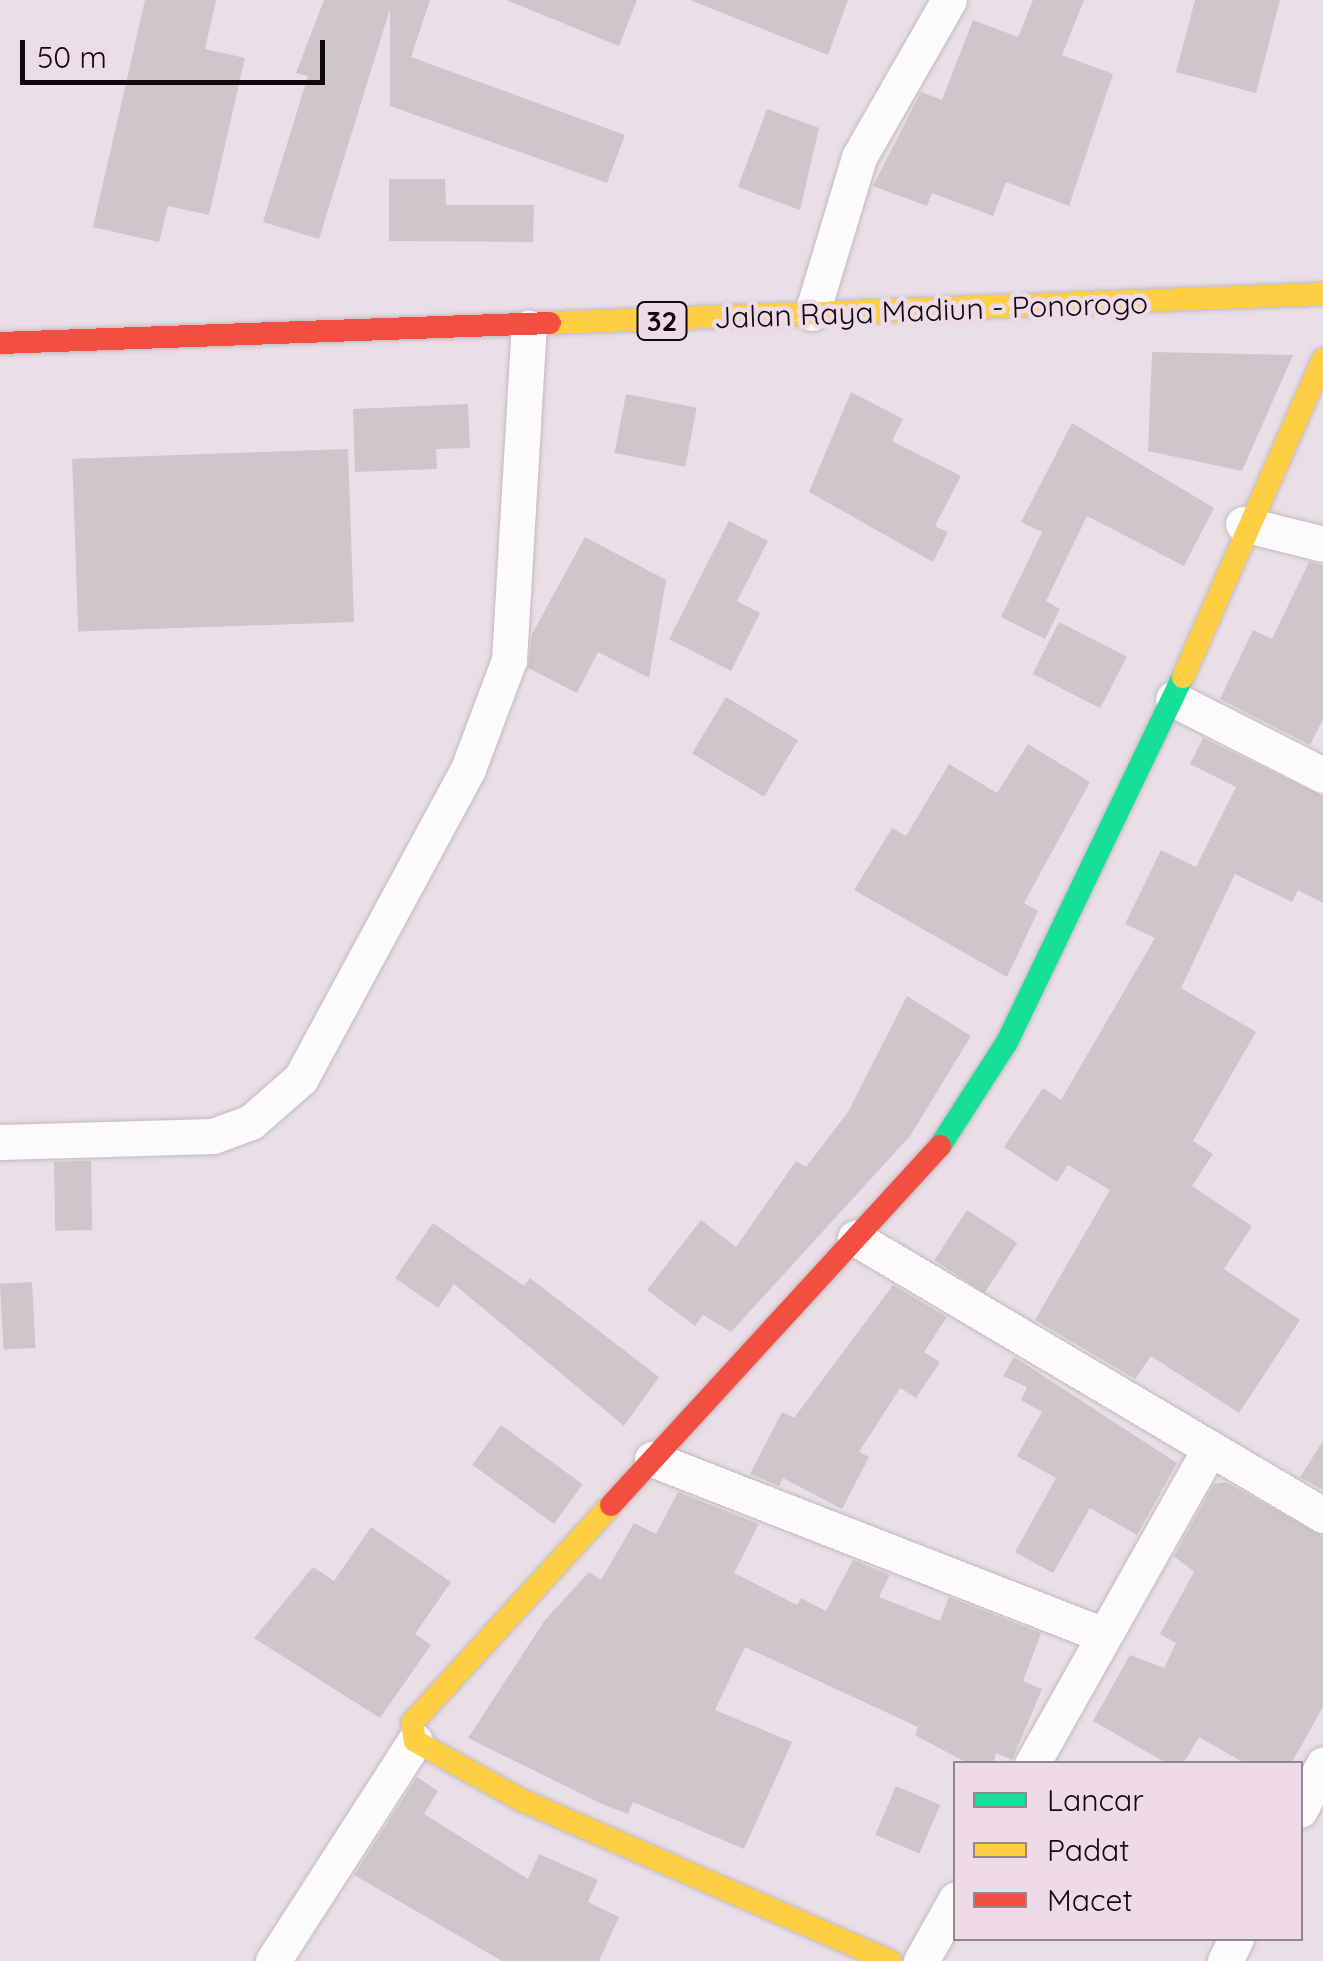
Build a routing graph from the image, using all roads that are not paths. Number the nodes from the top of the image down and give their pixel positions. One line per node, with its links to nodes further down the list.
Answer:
1 (949, 0): 3 (street)
2 (1323, 294): 3 (main road, Jalan Raya Madiun - Ponorogo / 32)
3 (812, 313): 4 (main road, Jalan Raya Madiun - Ponorogo / 32)
4 (529, 328): 5 (main road, Jalan Raya Madiun - Ponorogo / 32); 11 (street)
5 (0, 343)
6 (1323, 359): 7 (main road)
7 (1243, 524): 8 (street); 9 (main road)
8 (1323, 544)
9 (1173, 699): 10 (street); 12 (main road)
10 (1323, 775)
11 (0, 1142)
12 (855, 1238): 13 (street); 14 (main road)
13 (1209, 1450): 15 (street); 16 (street)
14 (652, 1459): 16 (street); 17 (main road)
15 (1323, 1515)
16 (1104, 1636): 18 (street)
17 (415, 1741): 22 (street); 23 (main road)
18 (1034, 1761)
19 (1323, 1765): 20 (street)
20 (1303, 1804)
21 (953, 1904): 24 (street)
22 (273, 1961)
23 (890, 1961)
24 (920, 1961)

